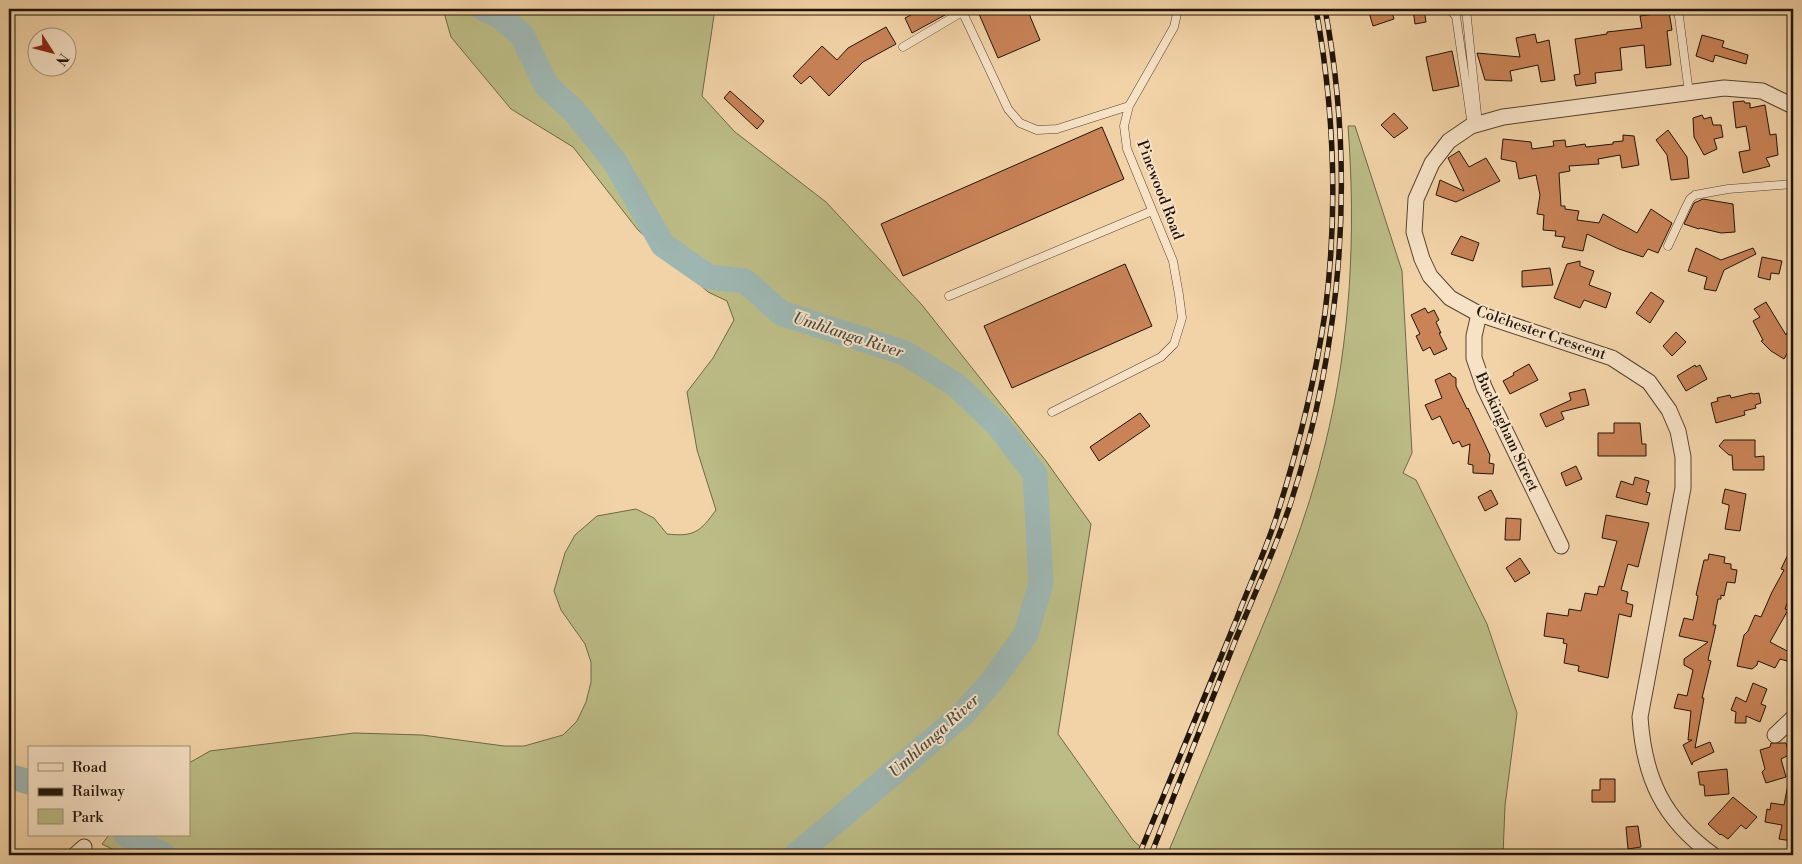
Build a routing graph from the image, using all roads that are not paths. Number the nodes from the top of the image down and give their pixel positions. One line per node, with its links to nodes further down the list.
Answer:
1 (1178, 9): 8 (lane, Pinewood Road)
2 (1449, 9): 10 (lane)
3 (1466, 9): 10 (lane)
4 (1678, 9): 7 (lane)
5 (964, 10): 6 (lane); 8 (lane)
6 (904, 47)
7 (1689, 93): 9 (street, Colchester Crescent); 10 (street, Colchester Crescent)
8 (1129, 106): 12 (lane, Pinewood Road)
9 (1793, 106)
10 (1475, 125): 15 (street, Colchester Crescent)
11 (1793, 184): 13 (lane)
12 (1152, 211): 14 (lane); 16 (lane, Pinewood Road)
13 (1668, 246)
14 (949, 296)
15 (1478, 314): 17 (street, Buckingham Street); 20 (street, Colchester Crescent)
16 (1052, 412)
17 (1561, 546)
18 (1793, 718): 19 (street)
19 (1775, 735)
20 (1713, 855)

